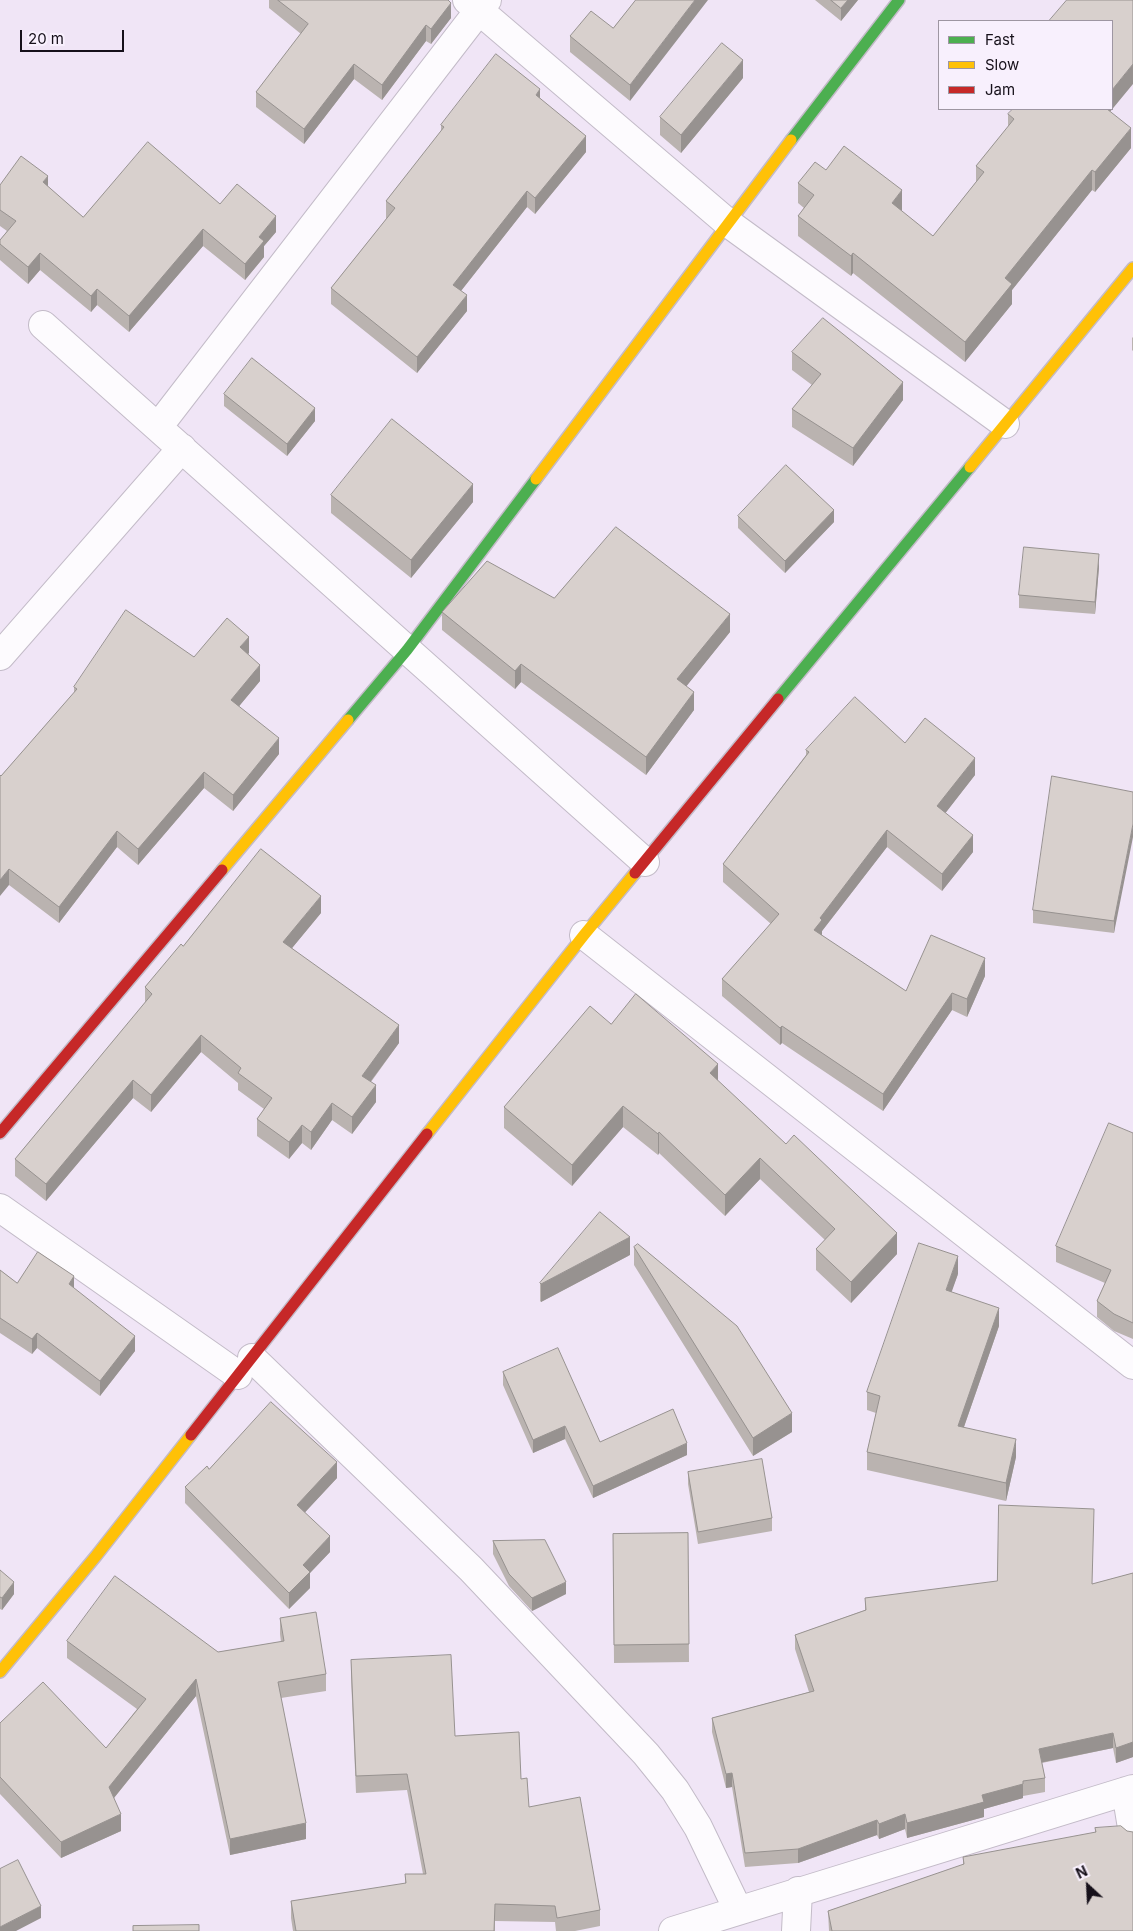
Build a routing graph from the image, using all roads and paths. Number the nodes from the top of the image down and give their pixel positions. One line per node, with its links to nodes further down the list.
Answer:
1 (899, 0): 3 (street)
2 (478, 3): 3 (street); 7 (street)
3 (728, 223): 6 (street); 9 (street)
4 (1133, 268): 6 (street)
5 (43, 324): 7 (street)
6 (1005, 424): 11 (street)
7 (158, 427): 8 (street)
8 (182, 448): 9 (street); 10 (street)
9 (407, 650): 11 (street); 13 (street)
10 (0, 656)
11 (645, 862): 12 (street)
12 (584, 935): 15 (street); 16 (street)
13 (0, 1133)
14 (0, 1208): 16 (street)
15 (1133, 1365)
16 (245, 1367): 17 (street); 21 (street)
17 (0, 1672)
18 (1130, 1790): 19 (street); 20 (street)
19 (1133, 1834)
20 (798, 1891): 21 (street); 23 (street)
21 (738, 1910): 22 (street)
22 (673, 1931)
23 (796, 1931)

